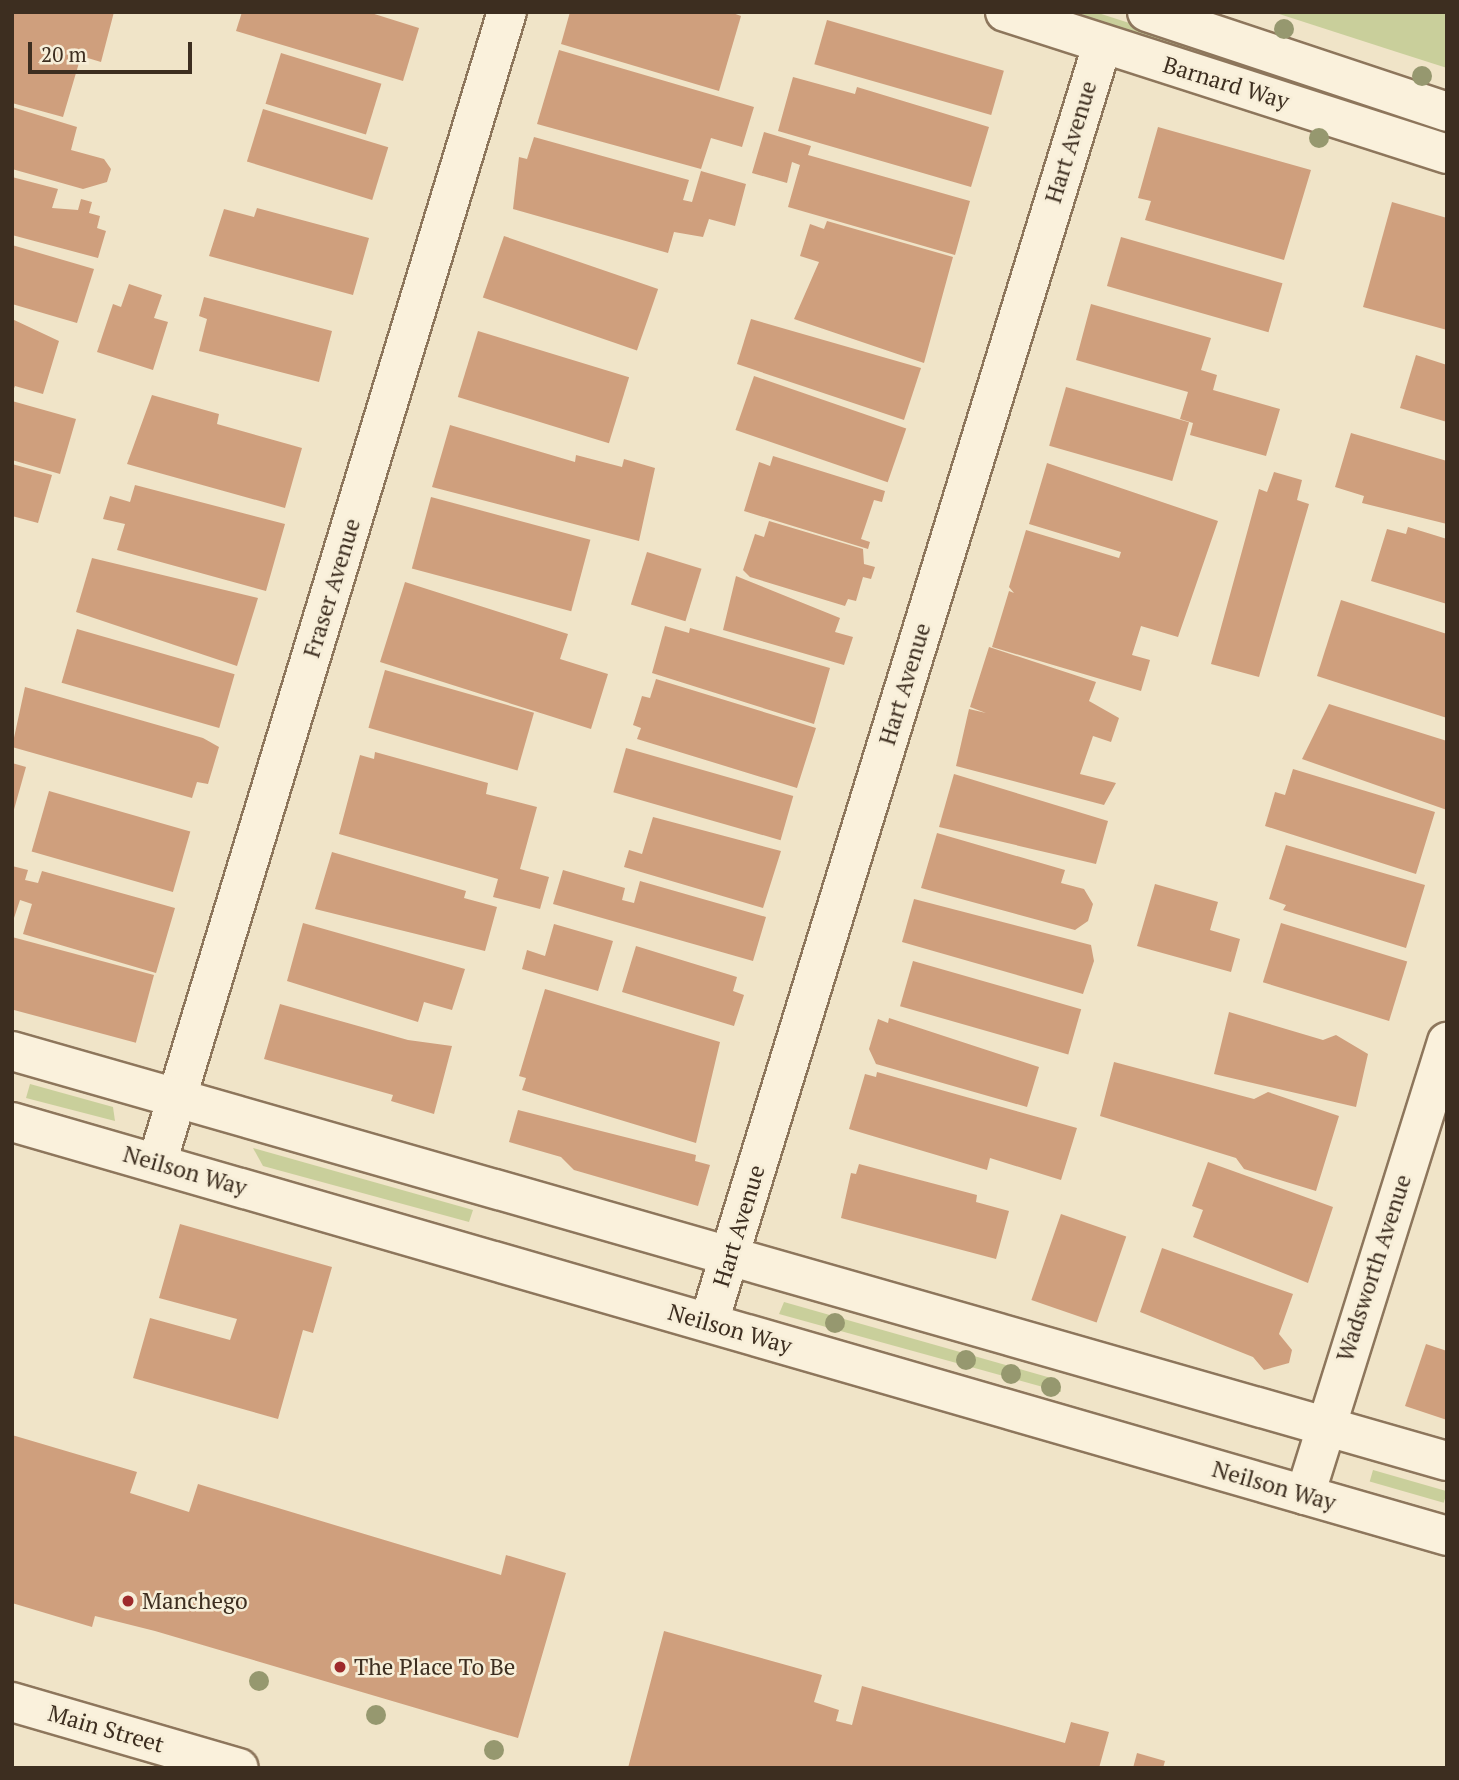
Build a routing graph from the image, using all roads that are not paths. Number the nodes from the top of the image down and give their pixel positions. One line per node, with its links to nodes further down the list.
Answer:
1 (507, 12): 9 (street, Fraser Avenue)
2 (1005, 12): 4 (street, Barnard Way)
3 (1147, 12): 5 (street, Barnard Way)
4 (1102, 45): 6 (street, Barnard Way); 12 (street, Hart Avenue)
5 (1447, 112)
6 (1447, 154)
7 (1447, 1042): 14 (street, Wadsworth Avenue)
8 (12, 1051): 9 (street)
9 (178, 1097): 11 (street, Fraser Avenue); 12 (street)
10 (12, 1122): 11 (street, Neilson Way)
11 (157, 1163): 13 (street, Neilson Way)
12 (728, 1259): 13 (street, Hart Avenue); 14 (street)
13 (709, 1322): 16 (street, Neilson Way)
14 (1324, 1423): 15 (street); 16 (street, Wadsworth Avenue)
15 (1447, 1461)
16 (1305, 1495): 17 (street, Neilson Way)
17 (1447, 1536)
18 (12, 1702): 19 (street, Main Street)
19 (239, 1768)

